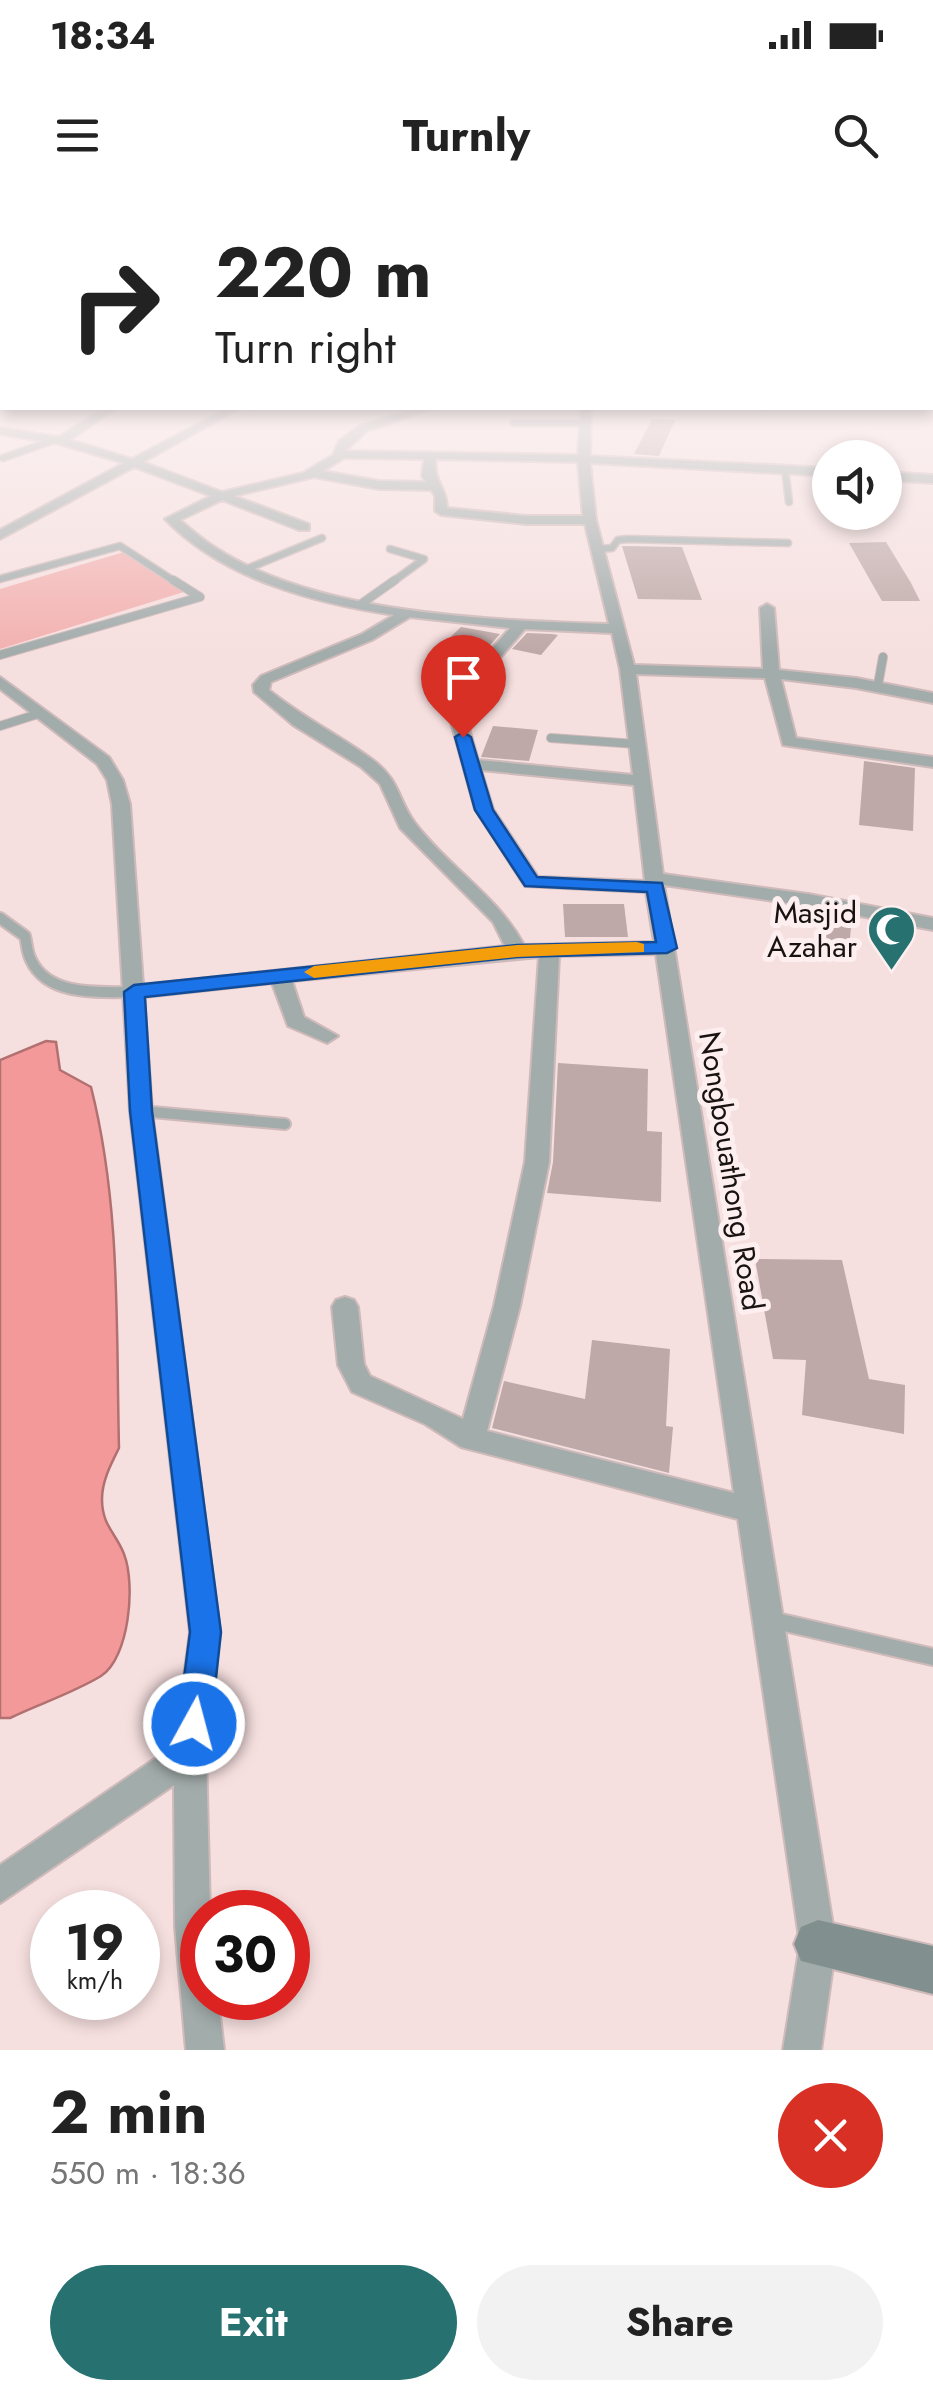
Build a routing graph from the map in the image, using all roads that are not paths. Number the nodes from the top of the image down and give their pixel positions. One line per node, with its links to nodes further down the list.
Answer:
1 (98, 480): 13 (street)
2 (184, 480): 9 (street)
3 (281, 480): 9 (street)
4 (353, 480): 8 (street)
5 (431, 480): 8 (street)
6 (586, 480): 11 (street, Nongbouathong Road)
7 (786, 480): 10 (lane)
8 (434, 486): 11 (street)
9 (224, 494): 12 (street); 18 (street)
10 (789, 502)
11 (590, 520): 16 (street, Nongbouathong Road)
12 (304, 527)
13 (0, 535)
14 (322, 538): 18 (lane)
15 (788, 542): 16 (lane)
16 (597, 549): 24 (street, Nongbouathong Road)
17 (390, 550): 20 (lane)
18 (244, 570): 20 (street)
19 (0, 579): 25 (lane)
20 (361, 604): 22 (street)
21 (766, 608): 28 (street)
22 (405, 614): 23 (street); 44 (street)
23 (520, 626): 24 (street); 37 (street)
24 (619, 630): 27 (street, Nongbouathong Road)
25 (0, 655)
26 (883, 657): 30 (lane)
27 (628, 669): 28 (street); 35 (street, Nongbouathong Road)
28 (771, 670): 30 (street); 36 (street)
29 (0, 682): 32 (street)
30 (878, 685): 31 (street)
31 (933, 698)
32 (41, 713): 33 (lane); 46 (street)
33 (0, 726)
34 (551, 738): 35 (lane)
35 (636, 744): 38 (street, Nongbouathong Road)
36 (933, 762)
37 (470, 764): 38 (street); 39 (street)
38 (640, 781): 39 (street, Nongbouathong Road)
39 (654, 883): 41 (street); 42 (street, Nongbouathong Road)
40 (0, 918): 46 (lane)
41 (933, 924)
42 (667, 948): 43 (street); 52 (street, Nongbouathong Road)
43 (549, 950): 44 (street); 51 (street)
44 (517, 951): 45 (street)
45 (280, 976): 46 (street); 47 (street)
46 (134, 992): 48 (street)
47 (327, 1036)
48 (141, 1111): 49 (lane); 55 (street)
49 (285, 1124)
50 (345, 1307): 51 (street)
51 (471, 1439): 52 (street)
52 (752, 1510): 53 (street, Nongbouathong Road)
53 (768, 1619): 54 (lane); 57 (street, Nongbouathong Road)
54 (933, 1656)
55 (190, 1754): 56 (street); 59 (street)
56 (0, 1886)
57 (818, 1944): 58 (street); 60 (street, Nongbouathong Road)
58 (933, 1970)
59 (206, 2050)
60 (802, 2050)

